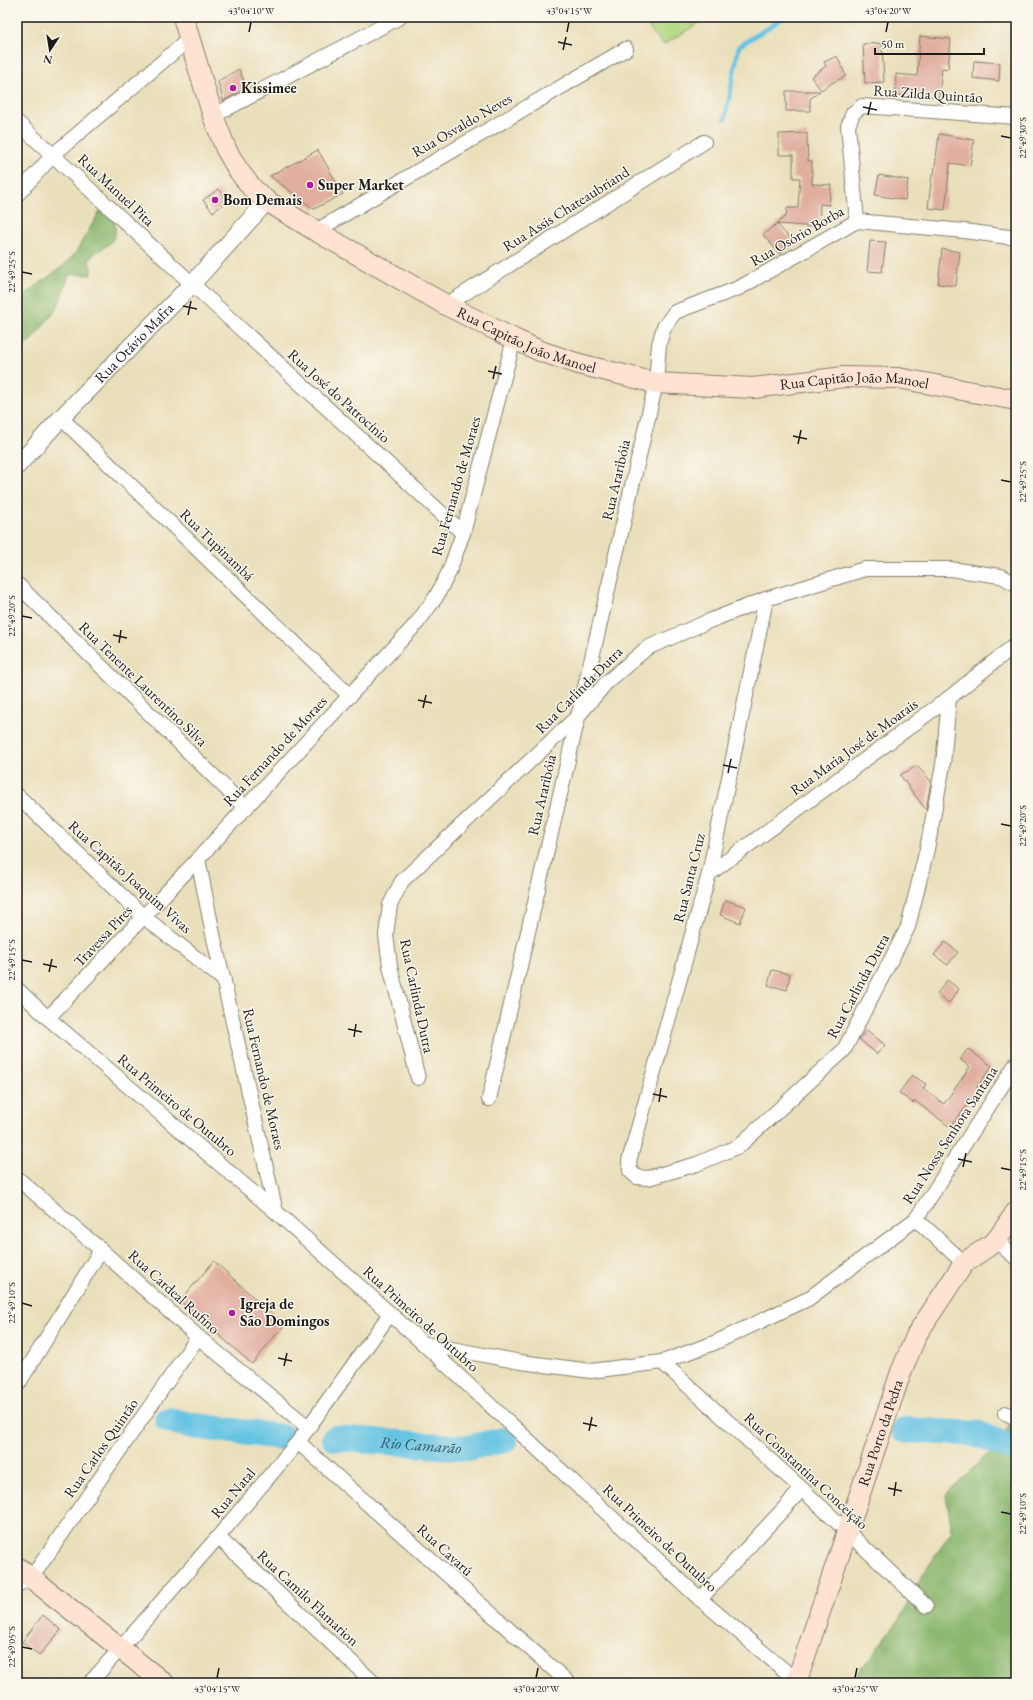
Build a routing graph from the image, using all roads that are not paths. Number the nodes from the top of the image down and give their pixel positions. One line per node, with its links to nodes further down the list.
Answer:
1 (183, 17): 3 (main road, Rua Capitão João Manoel)
2 (400, 17): 5 (street)
3 (190, 40): 5 (main road, Rua Capitão João Manoel); 9 (street)
4 (626, 49): 13 (street, Rua Osvaldo Neves)
5 (213, 116): 11 (main road, Rua Capitão João Manoel)
6 (1016, 117): 12 (street, Rua Zilda Quintão)
7 (17, 122): 9 (street, Rua Manuel Pita)
8 (704, 142): 16 (street, Rua Assis Chateaubriand)
9 (53, 155): 10 (street); 15 (street, Rua Manuel Pita)
10 (17, 195)
11 (267, 201): 13 (main road, Rua Capitão João Manoel); 15 (street, Rua Otávio Mafra)
12 (857, 221): 14 (street, Rua Osório Borba); 18 (street, Rua Osório Borba)
13 (316, 230): 16 (main road, Rua Capitão João Manoel)
14 (1016, 238)
15 (191, 285): 20 (street, Rua Otávio Mafra); 22 (street, Rua José do Patrocínio)
16 (446, 306): 17 (main road, Rua Capitão João Manoel)
17 (514, 339): 18 (main road, Rua Capitão João Manoel); 22 (street, Rua Fernando de Moraes)
18 (656, 383): 19 (main road, Rua Capitão João Manoel); 29 (street, Rua Araribóia)
19 (1015, 398)
20 (61, 418): 21 (street, Rua Otávio Mafra); 27 (street, Rua Tupinambá)
21 (17, 466)
22 (463, 533): 27 (street, Rua Fernando de Moraes)
23 (17, 584): 31 (street, Rua Tenente Laurentino Silva)
24 (1016, 584): 25 (street, Rua Carlinda Dutra)
25 (766, 599): 29 (street, Rua Carlinda Dutra); 33 (street, Rua Santa Cruz)
26 (1016, 644): 28 (street, Rua Maria José de Moarais)
27 (350, 696): 31 (street, Rua Fernando de Moraes)
28 (949, 698): 33 (street, Rua Maria José de Moarais); 41 (street, Rua Carlinda Dutra)
29 (578, 716): 39 (street, Rua Carlinda Dutra); 40 (street, Rua Araribóia)
30 (17, 795): 34 (street, Rua Capitão Joaquim Vivas)
31 (246, 808): 32 (street, Rua Fernando de Moraes)
32 (198, 859): 34 (street, Travessa Pires); 35 (street, Rua Fernando de Moraes)
33 (709, 874): 41 (street, Rua Santa Cruz)
34 (144, 917): 35 (street, Rua Capitão Joaquim Vivas); 37 (street, Travessa Pires)
35 (224, 980): 43 (street, Rua Fernando de Moraes)
36 (17, 989): 37 (street, Rua Primeiro de Outubro)
37 (48, 1018): 43 (street, Rua Primeiro de Outubro)
38 (1016, 1064): 45 (street, Rua Nossa Senhora Santana)
39 (418, 1078)
40 (489, 1099)
41 (629, 1161)
42 (17, 1178): 47 (street, Rua Cardeal Rufino)
43 (276, 1212): 50 (street, Rua Primeiro de Outubro)
44 (1016, 1212): 46 (main road, Rua Porto da Pedra)
45 (916, 1219): 49 (street); 53 (street, Rua Nossa Senhora Santana)
46 (996, 1241): 48 (street); 49 (main road, Rua Porto da Pedra)
47 (102, 1250): 51 (street, Rua Cardeal Rufino); 54 (street)
48 (1016, 1258)
49 (964, 1263): 58 (main road, Rua Porto da Pedra)
50 (390, 1314): 52 (street, Rua Primeiro de Outubro); 55 (street, Rua Natal)
51 (198, 1337): 55 (street, Rua Cardeal Rufino); 60 (street, Rua Carlos Quintão)
52 (424, 1344): 53 (street, Rua Nossa Senhora Santana); 61 (street, Rua Primeiro de Outubro)
53 (662, 1362): 57 (street, Rua Constantina Conceição)
54 (17, 1386)
55 (310, 1428): 56 (street, Rua Natal)
56 (298, 1442): 59 (street, Rua Natal); 68 (street, Rua Cavarú)
57 (802, 1489): 58 (street, Rua Constantina Conceição); 61 (street)
58 (847, 1531): 62 (street, Rua Constantina Conceição); 64 (main road, Rua Porto da Pedra)
59 (218, 1537): 63 (street, Rua Natal); 67 (street, Rua Camilo Flamarion)
60 (22, 1576): 63 (main road)
61 (700, 1599): 64 (street, Rua Primeiro de Outubro)
62 (926, 1606)
63 (121, 1648): 65 (street, Rua Natal); 66 (main road)
64 (796, 1682)
65 (90, 1683)
66 (164, 1683)
67 (374, 1683)
68 (570, 1683)

